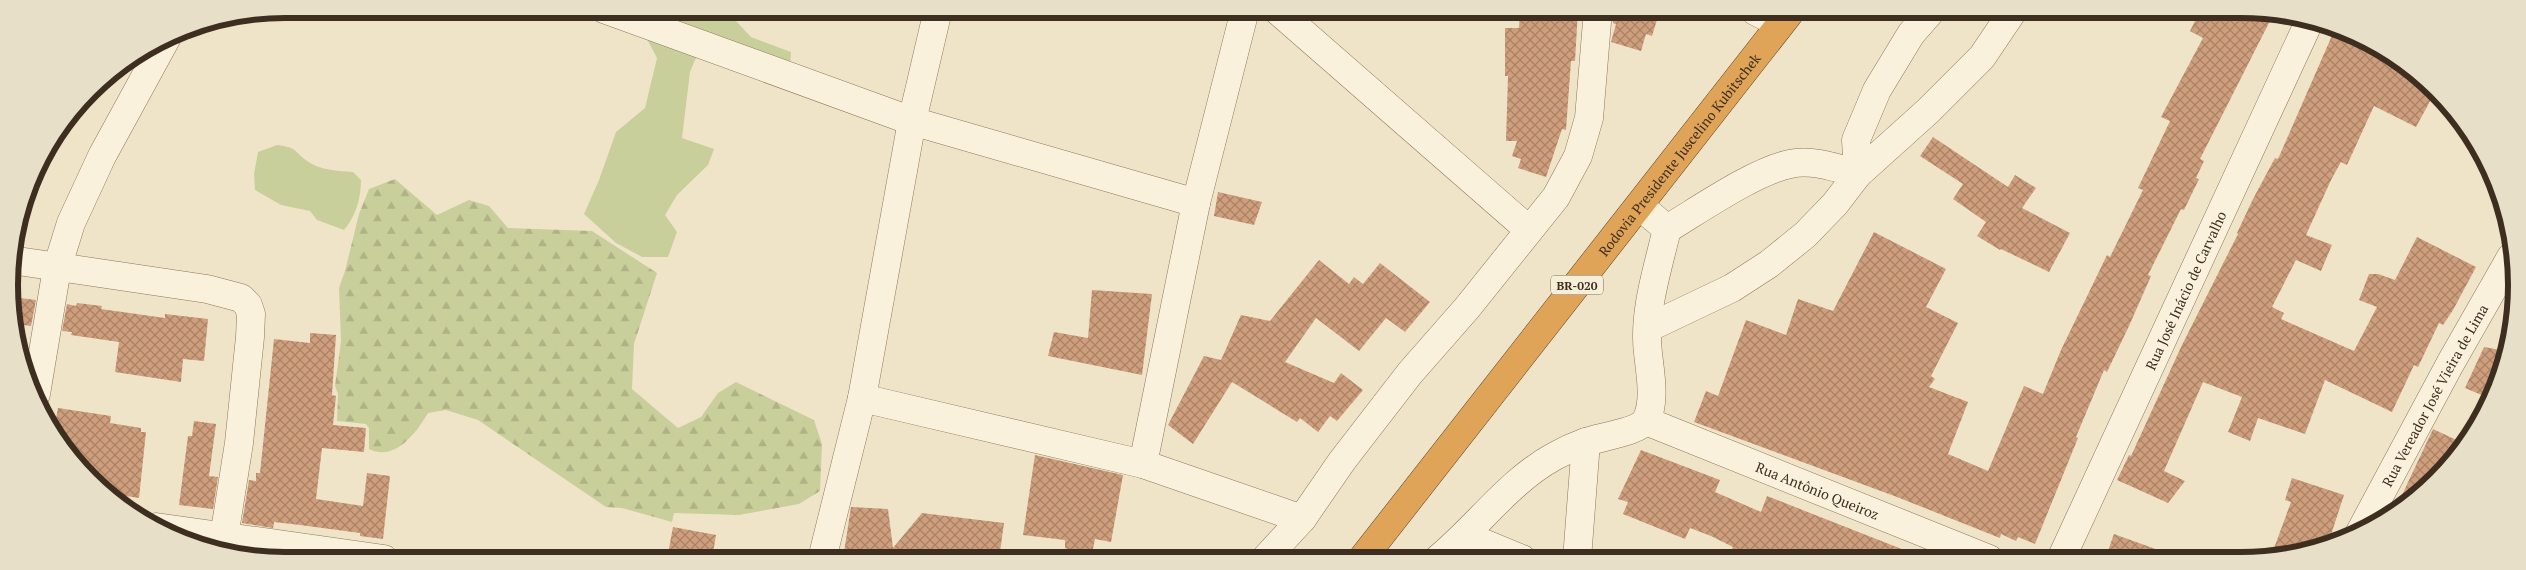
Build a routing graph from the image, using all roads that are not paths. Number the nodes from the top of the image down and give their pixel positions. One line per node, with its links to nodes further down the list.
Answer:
1 (629, 18): 11 (street)
2 (936, 18): 11 (street)
3 (1243, 18): 13 (street)
4 (1286, 18): 16 (street)
5 (1597, 18): 16 (street)
6 (1784, 18): 14 (highway, Rodovia Presidente Juscelino Kubitschek / BR-020)
7 (1925, 18): 12 (street)
8 (2009, 18): 12 (street)
9 (2306, 26): 39 (street, Rua José Inácio de Carvalho)
10 (161, 48): 19 (street)
11 (912, 121): 13 (street); 22 (street)
12 (1858, 174): 15 (street); 20 (street)
13 (1196, 203): 25 (street)
14 (1640, 206): 15 (street); 34 (highway, Rodovia Presidente Juscelino Kubitschek / BR-020)
15 (1667, 229): 20 (street)
16 (1529, 230): 26 (street)
17 (19, 261): 19 (street)
18 (2507, 263): 27 (street, Rua Vereador José Vieira de Lima)
19 (57, 268): 21 (street); 30 (street)
20 (1648, 328): 23 (street)
21 (37, 385)
22 (862, 398): 25 (street); 32 (street)
23 (1646, 421): 24 (street); 38 (street, Rua Antônio Queiroz)
24 (1586, 442): 29 (street); 37 (street)
25 (1143, 464): 26 (street)
26 (1302, 520): 33 (street)
27 (2366, 522)
28 (182, 531): 30 (street)
29 (1466, 536): 35 (street); 36 (street)
30 (224, 537): 31 (street)
31 (314, 552)
32 (824, 552)
33 (1272, 552)
34 (1368, 552)
35 (1447, 552)
36 (1505, 552)
37 (1578, 552)
38 (1972, 552)
39 (2064, 552)

